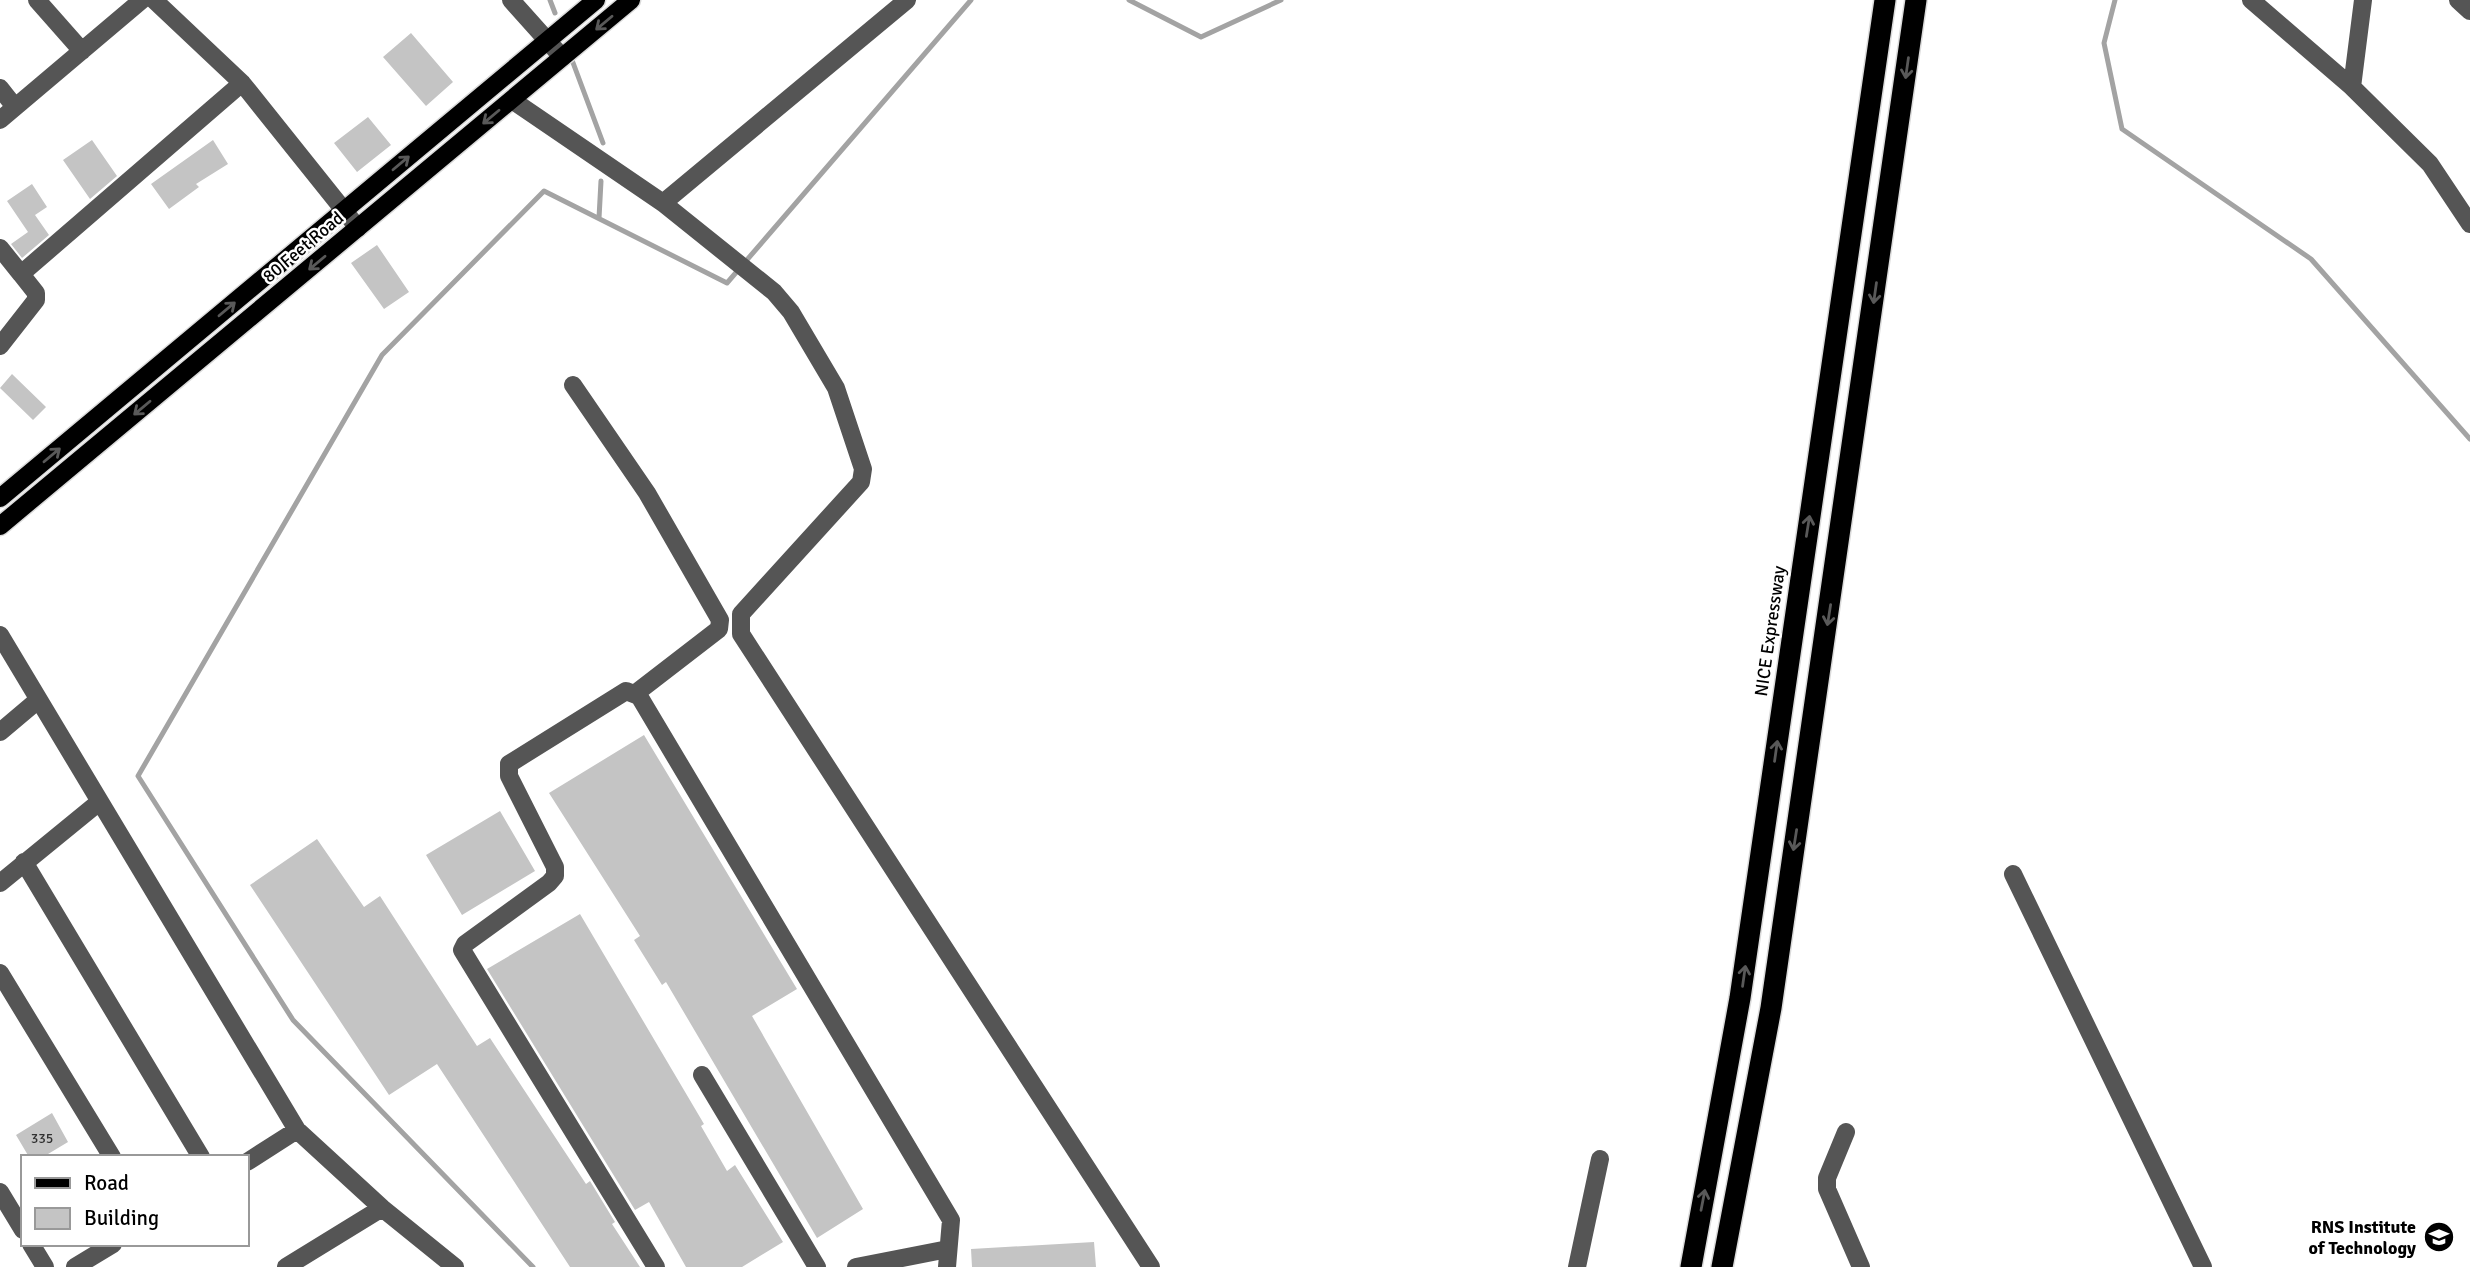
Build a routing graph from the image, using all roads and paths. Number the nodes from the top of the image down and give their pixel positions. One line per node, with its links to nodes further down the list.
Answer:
1 (37, 0): 15 (street)
2 (142, 0): 15 (street)
3 (154, 0): 17 (street)
4 (511, 0): 14 (street)
5 (596, 0): 14 (main road, 80 Feet Road)
6 (631, 0): 16 (main road, 80 Feet Road, one-way to 16)
7 (907, 0): 23 (street)
8 (1885, 0): 65 (highway, NICE Expressway, one-way to 8)
9 (1916, 0): 66 (highway, one-way to 66)
10 (2251, 0): 19 (street)
11 (2363, 0): 19 (street)
12 (2458, 0): 13 (street)
13 (2470, 11)
14 (546, 42): 16 (street); 24 (main road, 80 Feet Road, one-way to 14)
15 (82, 51): 21 (street)
16 (562, 57): 20 (main road, 80 Feet Road)
17 (242, 83): 24 (street); 28 (street)
18 (0, 88): 21 (street)
19 (2352, 88): 25 (street)
20 (512, 100): 23 (street); 26 (main road, 80 Feet Road, one-way to 26)
21 (15, 107): 22 (street)
22 (0, 120)
23 (663, 203): 63 (street)
24 (345, 210): 26 (street); 31 (main road, 80 Feet Road, one-way to 24)
25 (2470, 224)
26 (358, 228): 32 (main road, 80 Feet Road, one-way to 32)
27 (0, 248): 28 (street)
28 (22, 274): 29 (street)
29 (0, 346)
30 (573, 384): 34 (street)
31 (0, 498)
32 (0, 526)
33 (0, 635): 35 (street)
34 (636, 693): 54 (street); 60 (street)
35 (38, 700): 36 (street); 37 (street)
36 (0, 732)
37 (98, 803): 38 (street); 43 (street)
38 (24, 862): 40 (street); 46 (street)
39 (2013, 874): 68 (street)
40 (0, 883)
41 (0, 973): 45 (street)
42 (702, 1075): 61 (street)
43 (297, 1130): 48 (street); 50 (street)
44 (1846, 1132): 67 (street)
45 (111, 1155)
46 (200, 1155)
47 (1600, 1159): 64 (street)
48 (248, 1161)
49 (0, 1192): 51 (street)
50 (382, 1208): 58 (street); 59 (street)
51 (21, 1227)
52 (32, 1246): 56 (street)
53 (110, 1246): 57 (street)
54 (948, 1258): 55 (street)
55 (874, 1265): 62 (street)
56 (45, 1267)
57 (75, 1267)
58 (286, 1267)
59 (455, 1267)
60 (656, 1267)
61 (817, 1267)
62 (856, 1267)
63 (1151, 1267)
64 (1577, 1267)
65 (1690, 1267)
66 (1722, 1267)
67 (1861, 1267)
68 (2203, 1267)

